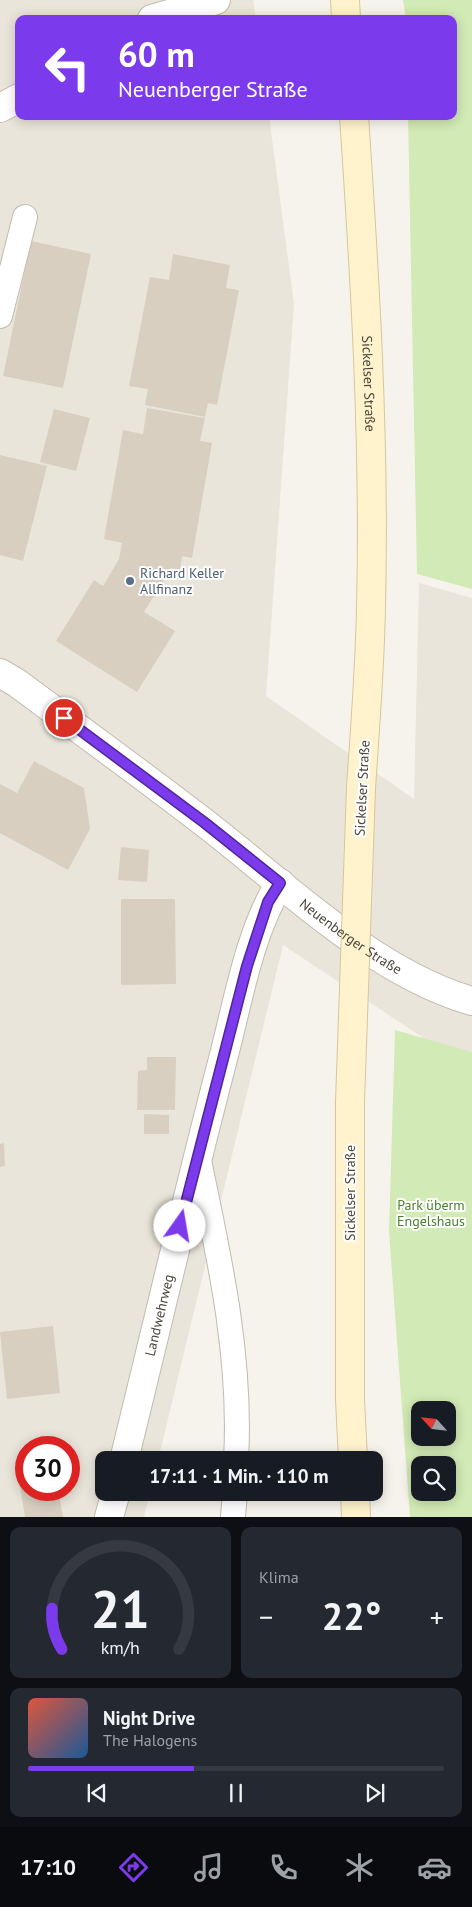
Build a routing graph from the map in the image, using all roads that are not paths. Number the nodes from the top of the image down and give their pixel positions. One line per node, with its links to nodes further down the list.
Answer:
1 (345, 0): 4 (main road)
2 (209, 1): 3 (street)
3 (165, 15)
4 (346, 15)
5 (15, 100): 6 (street)
6 (0, 108)
7 (354, 120): 16 (main road, Sickelser Straße, bridge)
8 (25, 217): 9 (lane)
9 (0, 316)
10 (0, 673): 11 (street, Neuenberger Straße)
11 (280, 883): 12 (street, Neuenberger Straße); 13 (street, Landwehrweg)
12 (472, 1001)
13 (198, 1152): 14 (street, Landwehrweg); 15 (lane)
14 (126, 1451)
15 (236, 1451)
16 (353, 1451)
17 (114, 1501): 20 (street)
18 (234, 1501): 21 (lane)
19 (355, 1501): 22 (main road)
20 (110, 1517)
21 (233, 1517)
22 (356, 1517)

